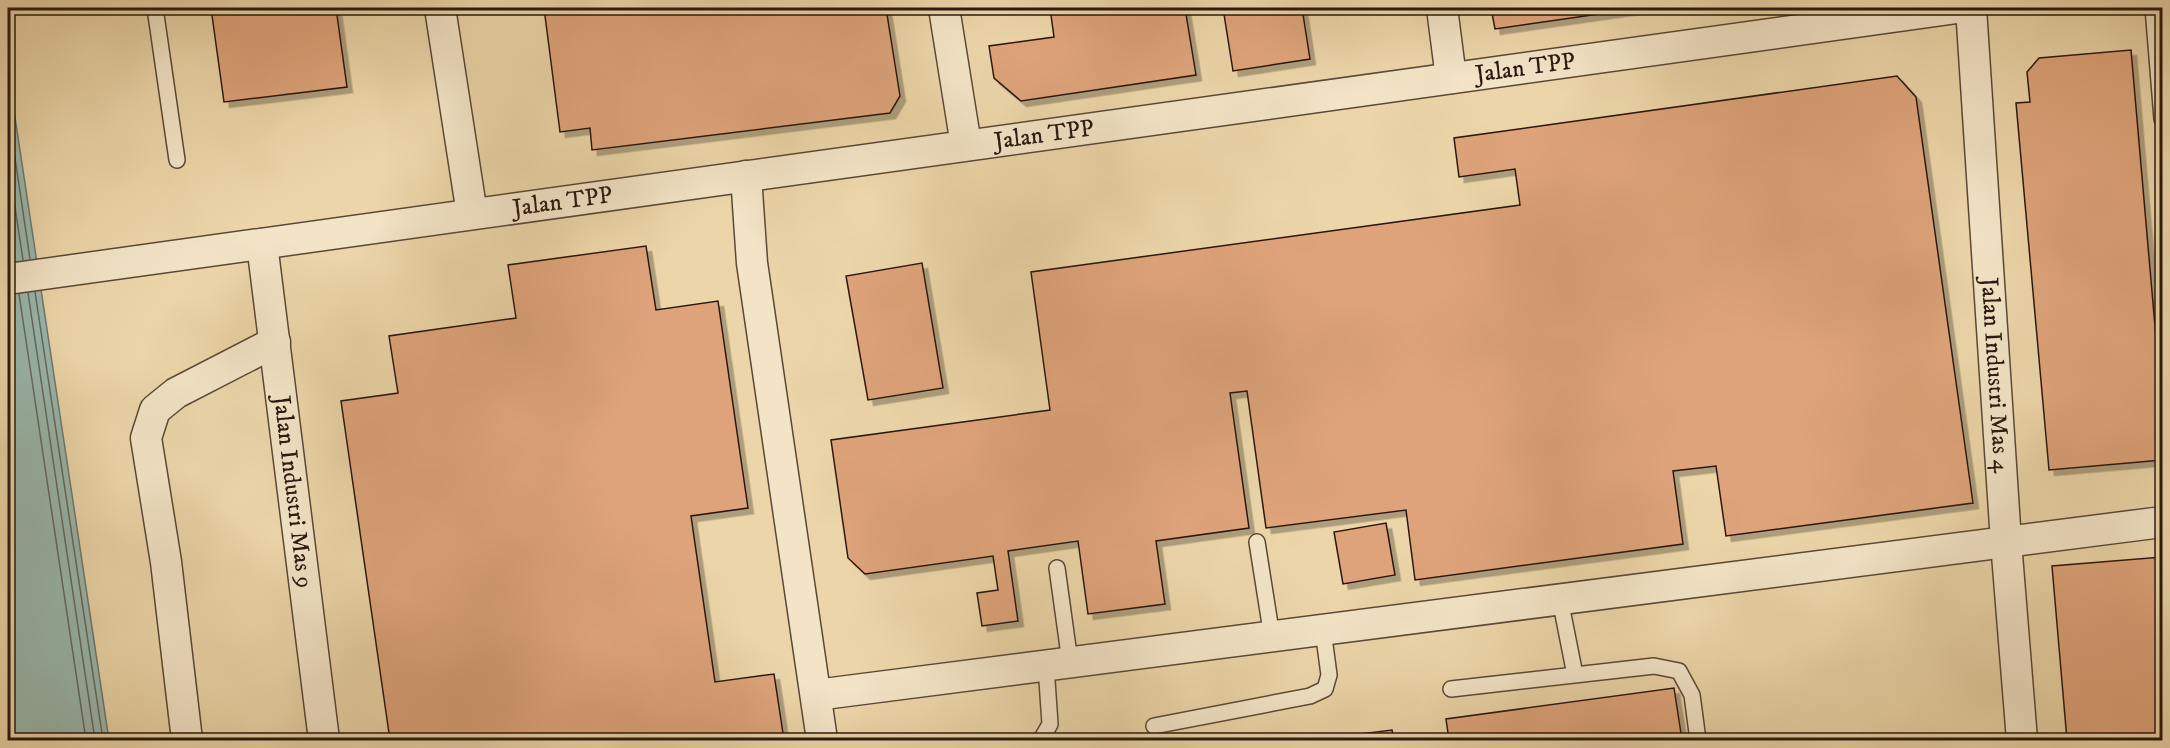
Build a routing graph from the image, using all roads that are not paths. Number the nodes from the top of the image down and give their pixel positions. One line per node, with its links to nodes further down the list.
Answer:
1 (155, 8): 12 (lane)
2 (440, 8): 14 (street)
3 (944, 8): 11 (street)
4 (1442, 8): 9 (street)
5 (1957, 8): 8 (street, Jalan TPP)
6 (1971, 8): 20 (street, Jalan Industri Mas 4)
7 (2153, 8): 10 (lane)
8 (1898, 11): 9 (street, Jalan TPP)
9 (1451, 78): 11 (street, Jalan TPP)
10 (2163, 119)
11 (966, 145): 13 (street, Jalan TPP)
12 (177, 160)
13 (746, 176): 14 (street, Jalan TPP); 28 (street)
14 (472, 214): 15 (street, Jalan TPP)
15 (262, 244): 16 (street, Jalan TPP); 17 (street, Jalan Industri Mas 9)
16 (8, 279)
17 (274, 342): 30 (street); 31 (street, Jalan Industri Mas 9)
18 (2163, 522): 20 (street)
19 (1257, 542): 24 (lane)
20 (2006, 542): 22 (street); 35 (street, Jalan Industri Mas 4)
21 (1057, 568): 25 (lane)
22 (1560, 599): 23 (street); 26 (lane)
23 (1323, 630): 24 (street); 29 (lane)
24 (1272, 637): 25 (street)
25 (1058, 664): 28 (street); 33 (lane)
26 (1575, 675): 27 (lane); 34 (lane)
27 (1451, 689)
28 (816, 695): 32 (street)
29 (1154, 726)
30 (187, 741)
31 (324, 741)
32 (822, 741)
33 (1041, 741)
34 (1698, 741)
35 (2022, 741)

